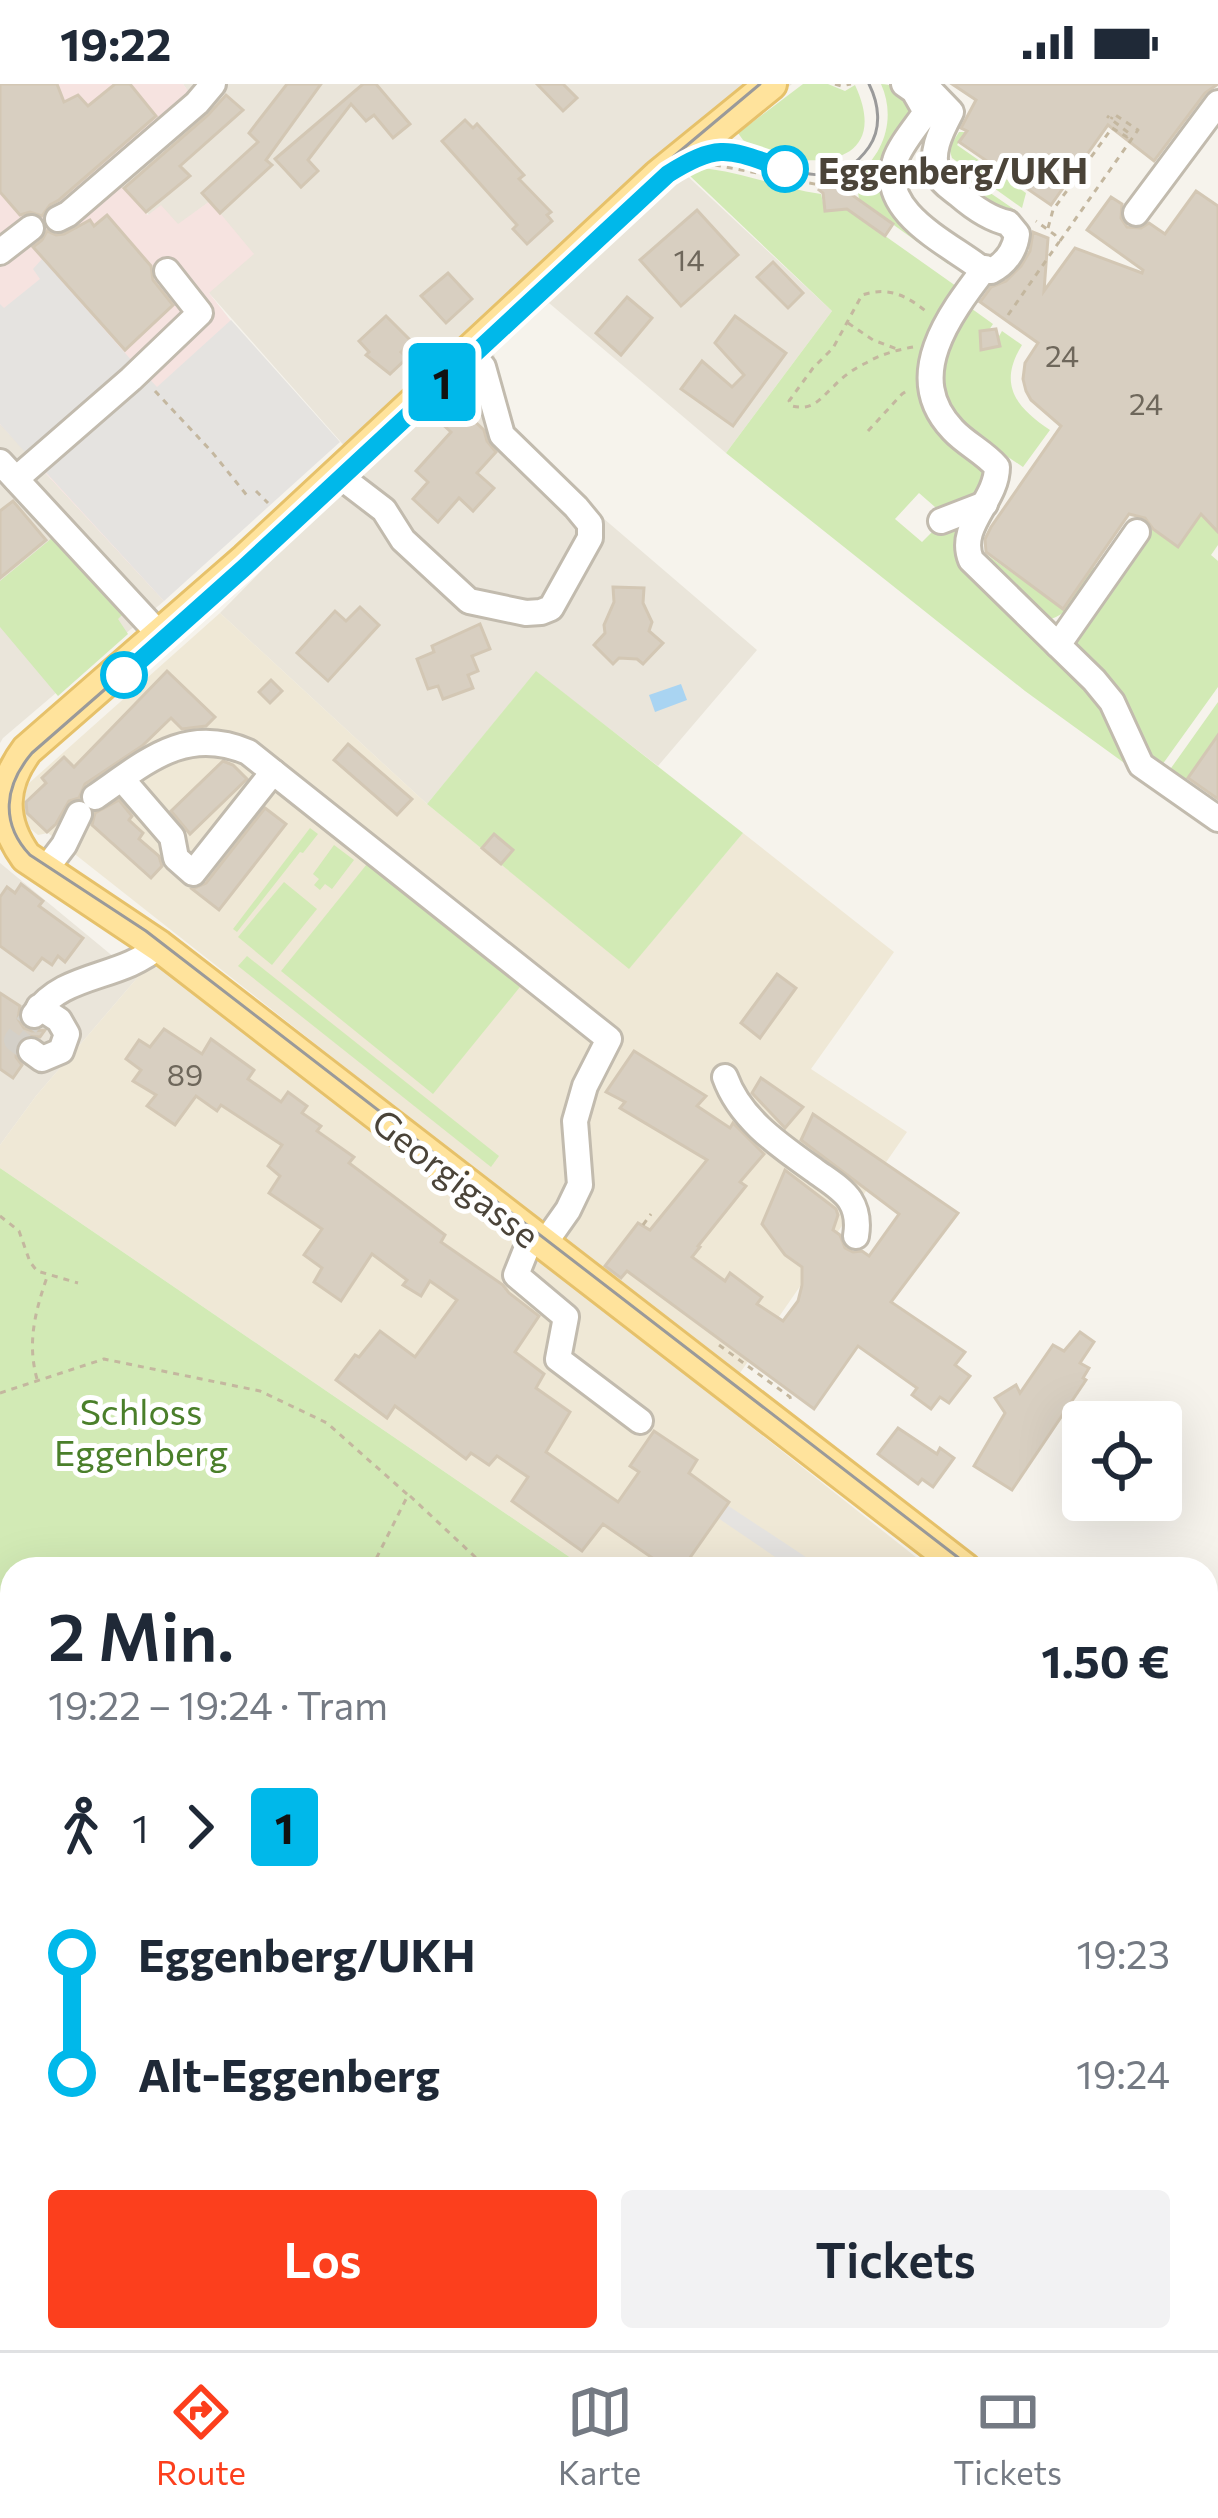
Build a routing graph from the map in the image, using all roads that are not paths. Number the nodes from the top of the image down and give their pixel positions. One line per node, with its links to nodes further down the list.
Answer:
1 (771, 84): 12 (main road)
2 (904, 84): 10 (street)
3 (924, 84): 10 (street)
4 (195, 95): 7 (street)
5 (1218, 104): 6 (street)
6 (1136, 214)
7 (58, 219)
8 (31, 228): 9 (street)
9 (13, 252)
10 (985, 268): 15 (street)
11 (167, 272): 13 (street)
12 (469, 352): 14 (main road); 14 (street)
13 (8, 471): 18 (street)
14 (337, 474): 18 (main road)
15 (985, 504): 16 (street); 19 (street)
16 (941, 521)
17 (1137, 532): 19 (street)
18 (160, 635): 20 (main road)
19 (1058, 645): 24 (street)
20 (7, 762): 23 (main road, Georgigasse)
21 (273, 772): 22 (street); 22 (street); 30 (street)
22 (122, 779): 25 (street)
23 (1, 794): 25 (main road, Georgigasse)
24 (1218, 819)
25 (45, 870): 26 (main road, Georgigasse)
26 (159, 946): 27 (street); 30 (main road, Georgigasse)
27 (31, 1051)
28 (724, 1077): 29 (street)
29 (856, 1236)
30 (538, 1240): 31 (street); 32 (main road, Georgigasse)
31 (640, 1421)
32 (949, 1557)

